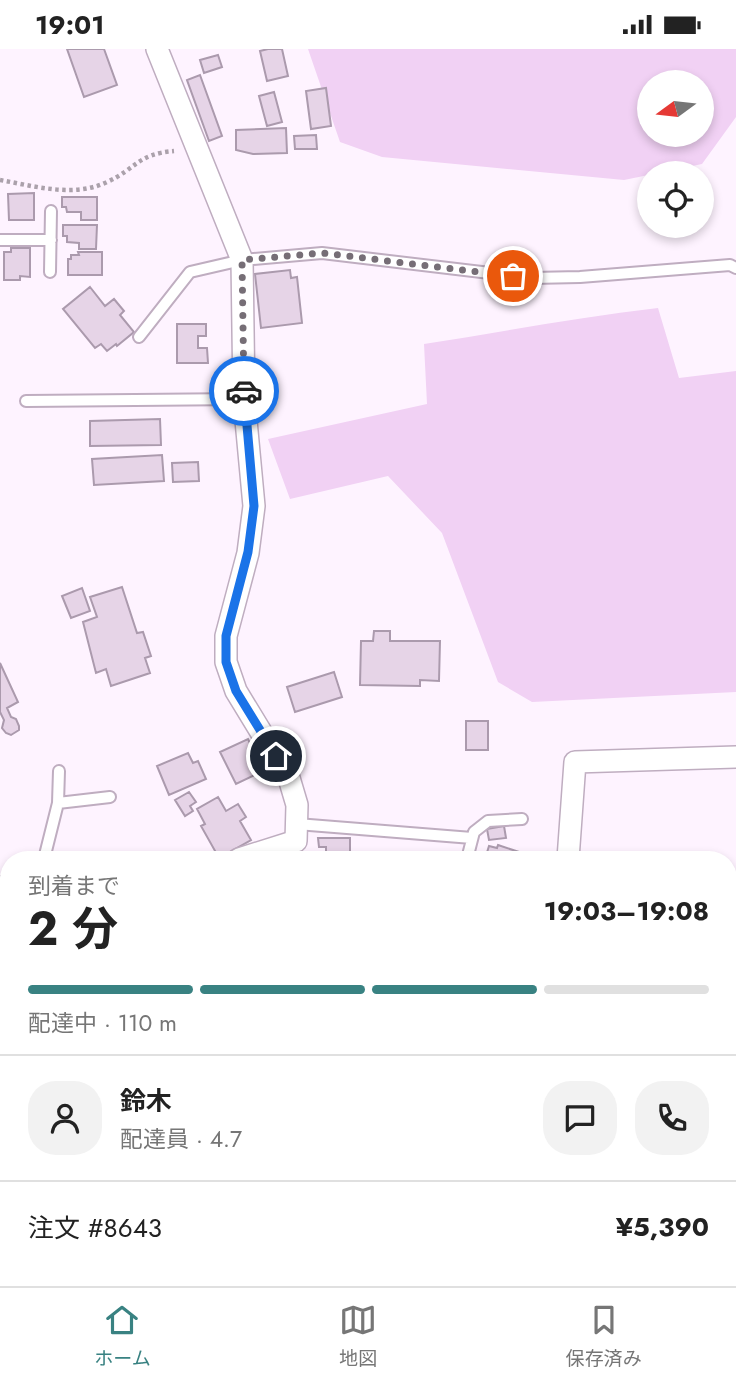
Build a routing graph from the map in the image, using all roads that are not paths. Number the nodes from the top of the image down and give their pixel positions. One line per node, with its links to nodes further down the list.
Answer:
1 (157, 49): 5 (street)
2 (51, 211): 4 (lane)
3 (0, 240): 4 (lane)
4 (51, 240): 7 (lane)
5 (242, 260): 6 (lane); 8 (lane); 9 (street)
6 (736, 268)
7 (50, 272)
8 (139, 337)
9 (244, 398): 10 (lane); 17 (street)
10 (26, 401)
11 (736, 757): 21 (street)
12 (59, 771): 14 (lane)
13 (110, 797): 14 (lane)
14 (58, 803): 18 (lane)
15 (522, 819): 16 (lane)
16 (472, 838): 17 (lane); 20 (lane)
17 (296, 841): 19 (street)
18 (46, 851)
19 (265, 851)
20 (469, 851)
21 (569, 851)

